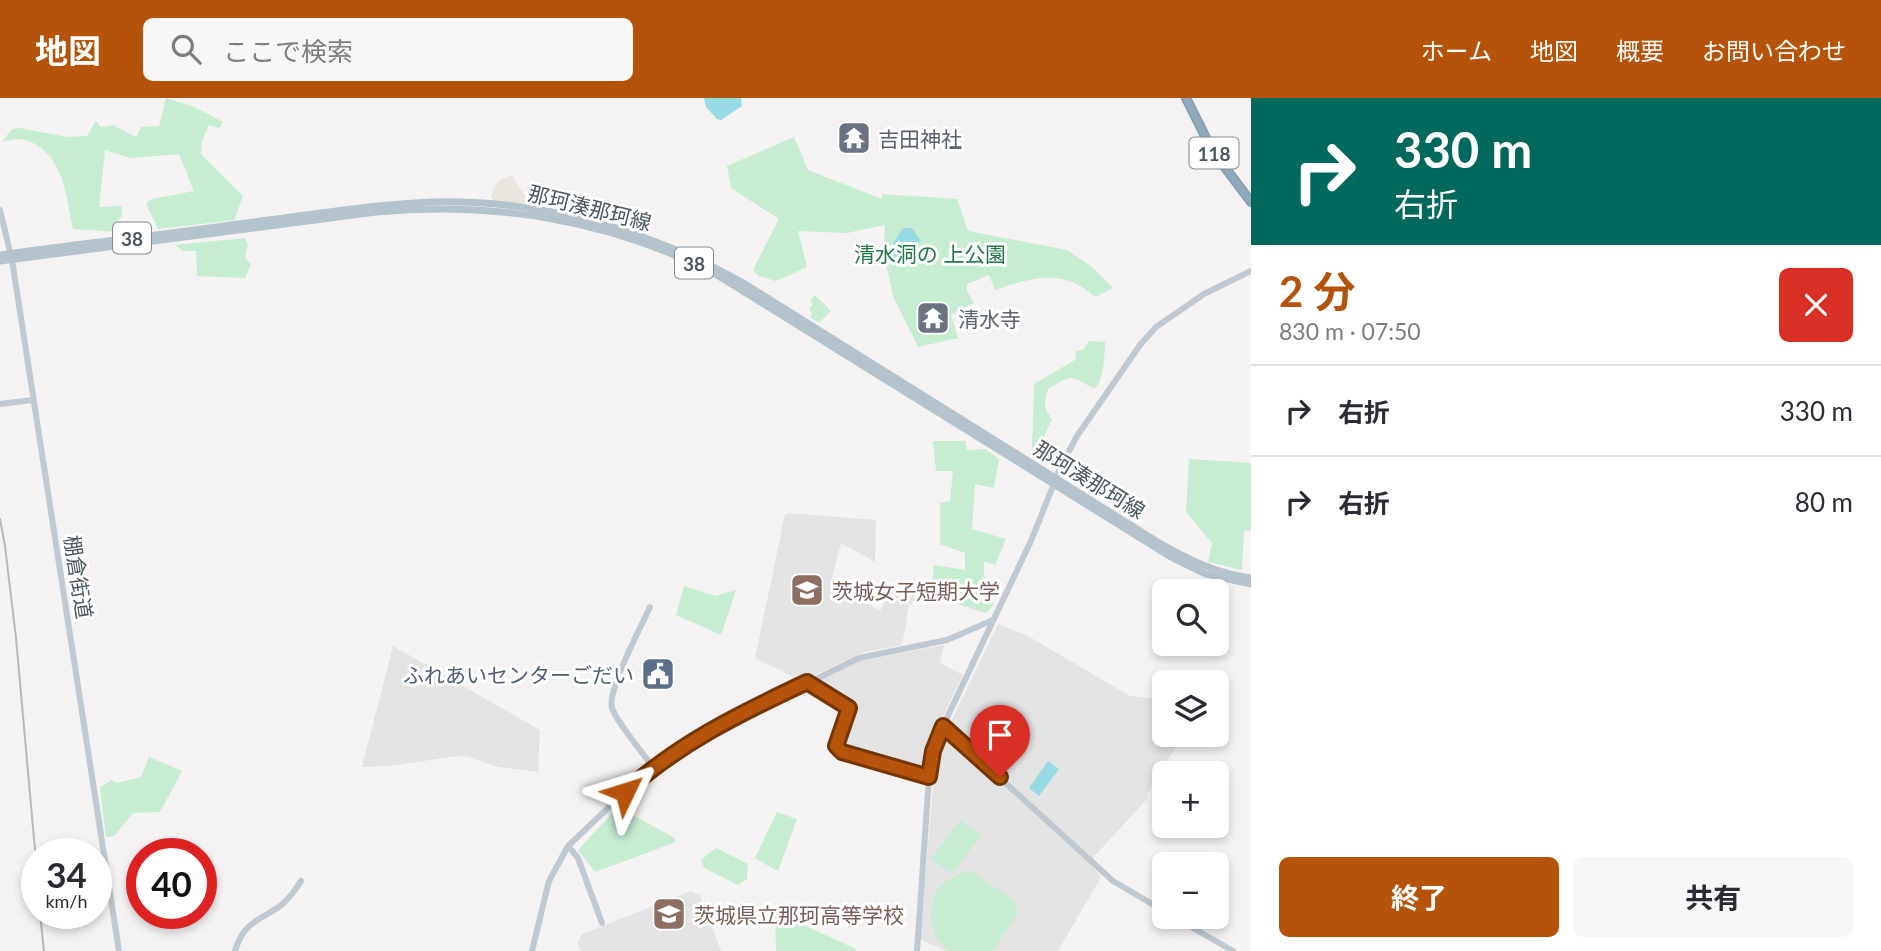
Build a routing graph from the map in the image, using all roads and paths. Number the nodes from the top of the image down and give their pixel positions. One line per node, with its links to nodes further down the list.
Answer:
1 (1186, 98): 2 (highway, 118)
2 (1251, 202)
3 (0, 210): 5 (street, 棚倉街道)
4 (0, 255): 5 (main road, 那珂湊那珂線 / 38)
5 (12, 256): 6 (main road, 那珂湊那珂線 / 38); 8 (street, 棚倉街道); 10 (main road, 那珂湊那珂線 / 38)
6 (0, 261)
7 (1251, 271): 10 (street)
8 (33, 400): 9 (street); 24 (street, 棚倉街道)
9 (0, 404)
10 (1054, 480): 11 (main road, 那珂湊那珂線 / 38); 12 (main road, 那珂湊那珂線 / 38); 14 (street)
11 (1251, 578)
12 (1251, 584)
13 (650, 607): 17 (street)
14 (995, 619): 15 (street); 16 (street)
15 (807, 682): 17 (street); 18 (street)
16 (943, 726): 18 (street); 21 (street)
17 (653, 767): 19 (street)
18 (929, 777): 27 (street)
19 (568, 846): 22 (street); 26 (street)
20 (301, 881): 25 (street)
21 (1152, 904)
22 (602, 923)
23 (1195, 929): 28 (street)
24 (119, 951)
25 (235, 951)
26 (532, 951)
27 (917, 951)
28 (1233, 951)

